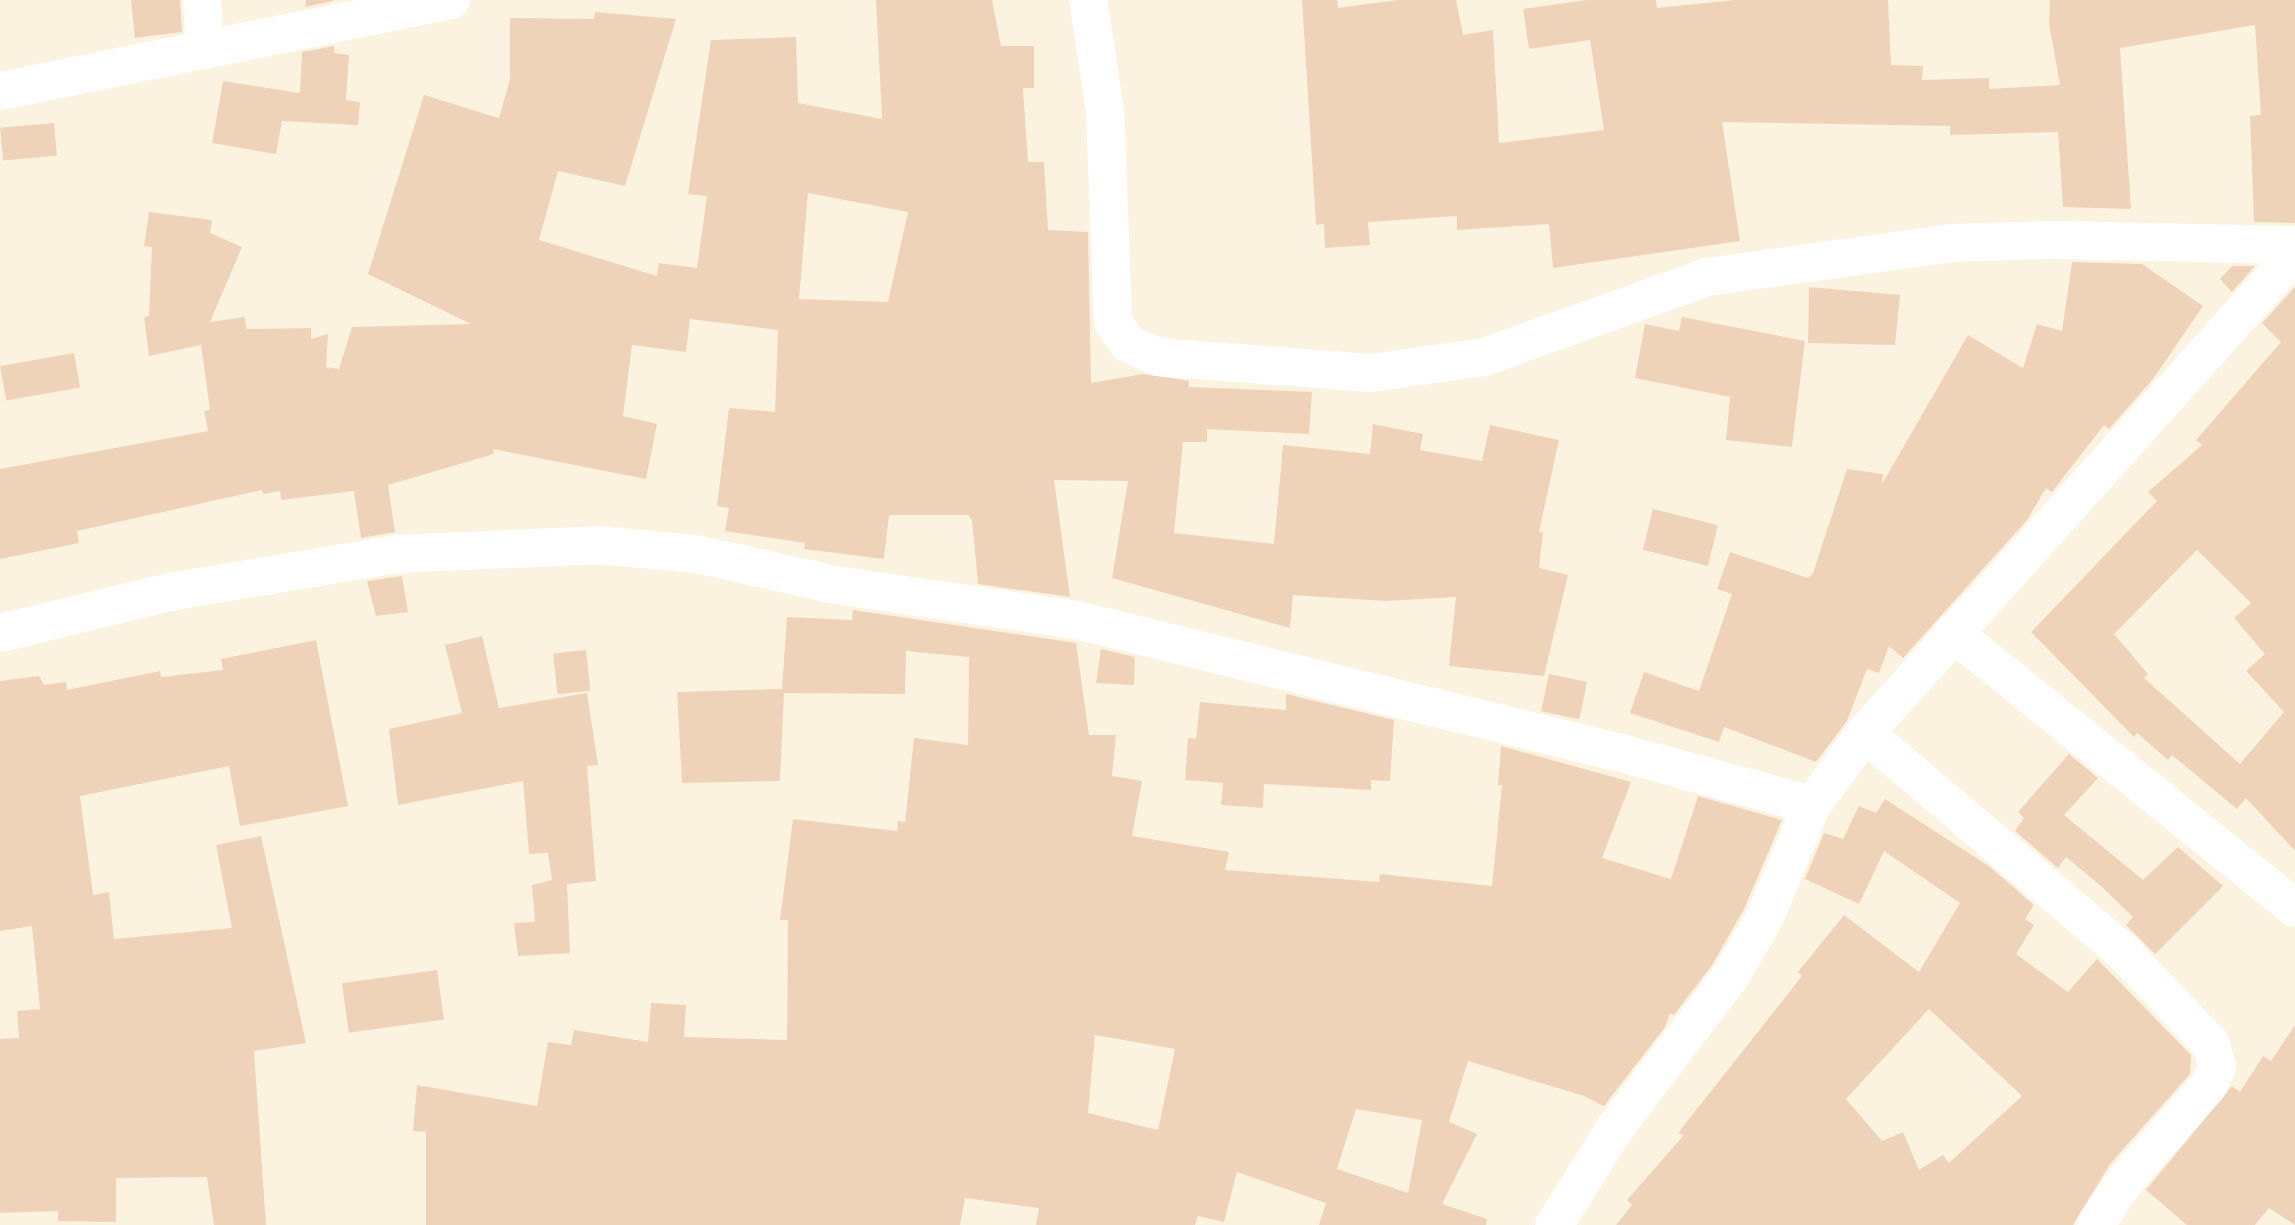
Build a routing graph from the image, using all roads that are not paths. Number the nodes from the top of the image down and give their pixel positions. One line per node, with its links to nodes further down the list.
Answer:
1 (202, 0): 4 (street)
2 (451, 0): 4 (street)
3 (1088, 0): 6 (street)
4 (205, 50): 5 (street)
5 (0, 92)
6 (2295, 245)
7 (2295, 254): 8 (street)
8 (1953, 632): 10 (street); 12 (street)
9 (0, 633): 11 (street)
10 (1865, 733): 11 (street); 14 (street)
11 (1812, 805): 13 (street)
12 (2295, 908)
13 (1554, 1225)
14 (2095, 1225)

